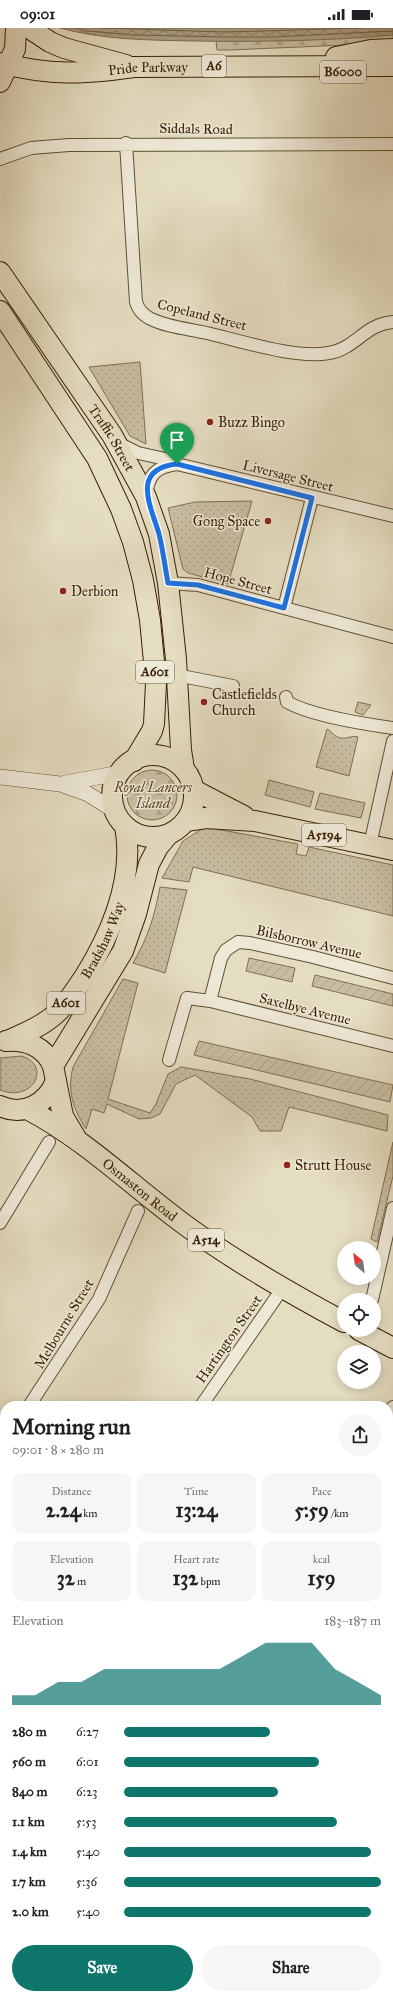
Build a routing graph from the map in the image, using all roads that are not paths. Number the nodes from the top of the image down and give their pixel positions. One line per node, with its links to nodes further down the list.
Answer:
1 (29, 29): 5 (main road, A6); 6 (main road)
2 (393, 49): 3 (main road, B6000)
3 (293, 65): 4 (main road, Pride Parkway / A6); 5 (main road, Pride Parkway / A6); 8 (main road, B6000)
4 (393, 66)
5 (134, 67): 7 (main road, Pride Parkway / A6)
6 (3, 70): 7 (main road, Pride Parkway / A6)
7 (35, 71): 9 (main road)
8 (393, 78)
9 (0, 91)
10 (126, 143): 11 (street, Siddals Road); 12 (street, Siddals Road); 15 (street, Copeland Street)
11 (393, 144)
12 (0, 159)
13 (0, 272): 16 (main road, Traffic Street / A601)
14 (0, 311): 29 (main road, Traffic Street / A601)
15 (393, 322)
16 (116, 443): 17 (street, Liversage Street); 18 (main road, Traffic Street / A601)
17 (177, 464): 18 (street); 19 (street, Liversage Street)
18 (146, 497): 21 (main road, Traffic Street / A601)
19 (312, 498): 20 (street, Liversage Street); 22 (street)
20 (393, 516)
21 (168, 583): 22 (street, Hope Street); 24 (main road, Traffic Street / A601)
22 (284, 608): 23 (street, Hope Street)
23 (393, 637)
24 (176, 675): 25 (street); 30 (main road, Traffic Street / A601)
25 (234, 686)
26 (286, 697): 27 (street)
27 (393, 728)
28 (393, 741): 38 (street)
29 (127, 767): 30 (main road); 32 (street); 34 (main road, A601)
30 (184, 769): 33 (main road, A601)
31 (0, 777): 32 (street)
32 (60, 784): 34 (street)
33 (194, 790): 35 (main road); 36 (main road)
34 (120, 819): 37 (main road, A601); 42 (main road, Bradshaw Way / A601)
35 (186, 821): 36 (main road, A5194); 37 (main road, A601)
36 (255, 821): 38 (main road, A5194)
37 (168, 834): 45 (main road, Bradshaw Way / A601)
38 (370, 845): 39 (main road, A5194)
39 (393, 850)
40 (393, 978): 41 (street, Bilsborrow Avenue)
41 (210, 1002): 43 (street, Saxelbye Avenue); 44 (street, Saxelbye Avenue)
42 (4, 1041): 45 (main road, A601)
43 (393, 1046)
44 (169, 1060)
45 (55, 1074): 47 (main road, A601); 49 (main road, Osmaston Road / A514)
46 (1, 1107): 47 (main road)
47 (27, 1109): 49 (main road, Osmaston Road / A514)
48 (49, 1142): 52 (street)
49 (79, 1142): 53 (main road, Osmaston Road / A514)
50 (393, 1208): 54 (street)
51 (138, 1211): 58 (street, Melbourne Street)
52 (0, 1224)
53 (282, 1289): 55 (main road, Osmaston Road / A514); 59 (street, Hartington Street)
54 (374, 1293)
55 (337, 1318)
56 (372, 1337): 57 (main road)
57 (393, 1348)
58 (32, 1401)
59 (204, 1401)

